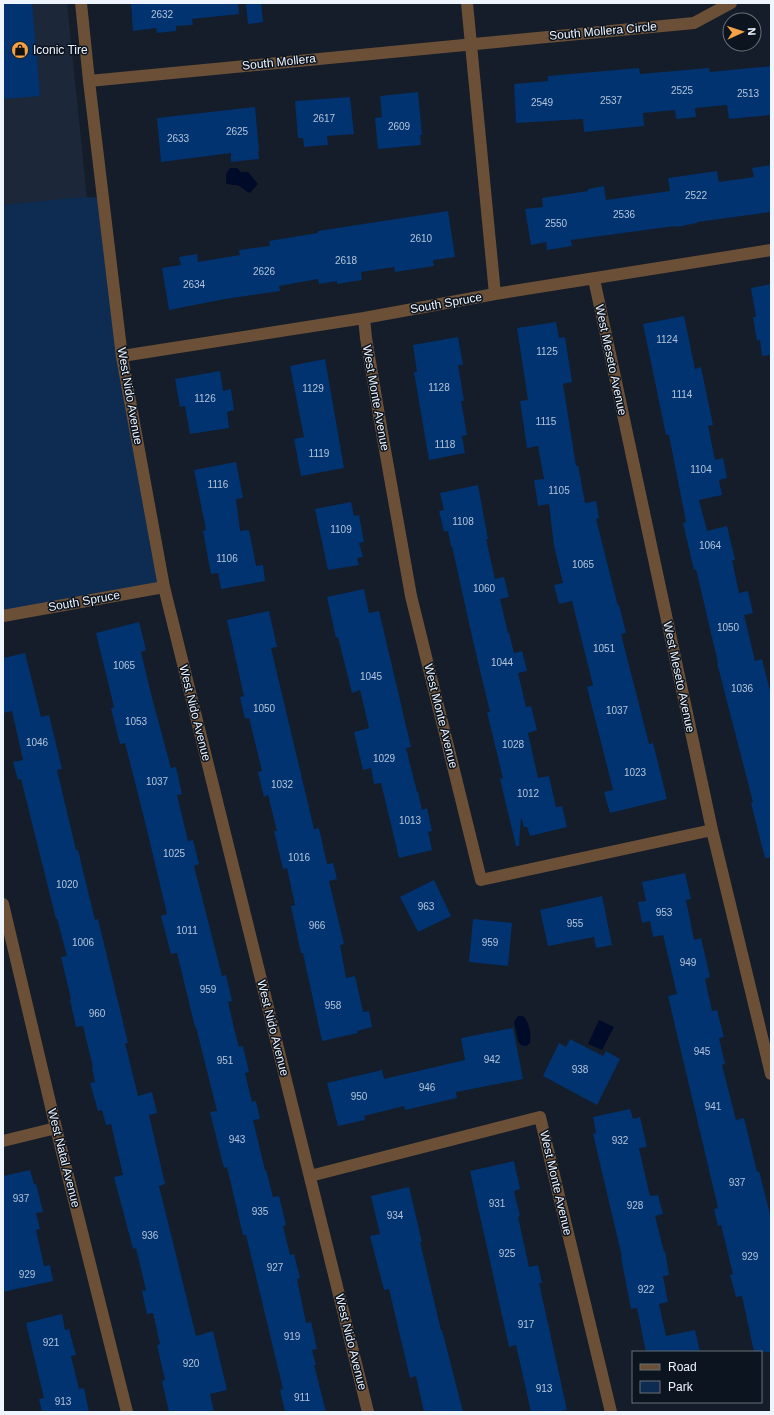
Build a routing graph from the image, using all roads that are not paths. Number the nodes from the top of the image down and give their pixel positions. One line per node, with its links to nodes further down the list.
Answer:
1 (81, 3): 5 (street, West Nido Avenue)
2 (467, 3): 4 (street)
3 (731, 3): 4 (street, South Mollera Circle)
4 (470, 44): 5 (street, South Mollera); 8 (street)
5 (89, 81): 10 (street, West Nido Avenue)
6 (771, 250): 7 (street, South Spruce)
7 (594, 279): 8 (street, South Spruce); 13 (street, West Meseto Avenue)
8 (495, 294): 9 (street, South Spruce)
9 (364, 318): 10 (street, South Spruce); 13 (street, West Monte Avenue)
10 (122, 356): 11 (street, West Nido Avenue)
11 (164, 587): 12 (street, South Spruce); 18 (street, West Nido Avenue)
12 (3, 616)
13 (712, 830): 15 (street, West Meseto Avenue)
14 (3, 904): 16 (street, West Natal Avenue)
15 (771, 1074)
16 (56, 1128): 17 (street); 19 (street, West Natal Avenue)
17 (3, 1141)
18 (310, 1176): 20 (street, West Nido Avenue); 21 (street, West Monte Avenue)
19 (127, 1412)
20 (368, 1412)
21 (611, 1412)

